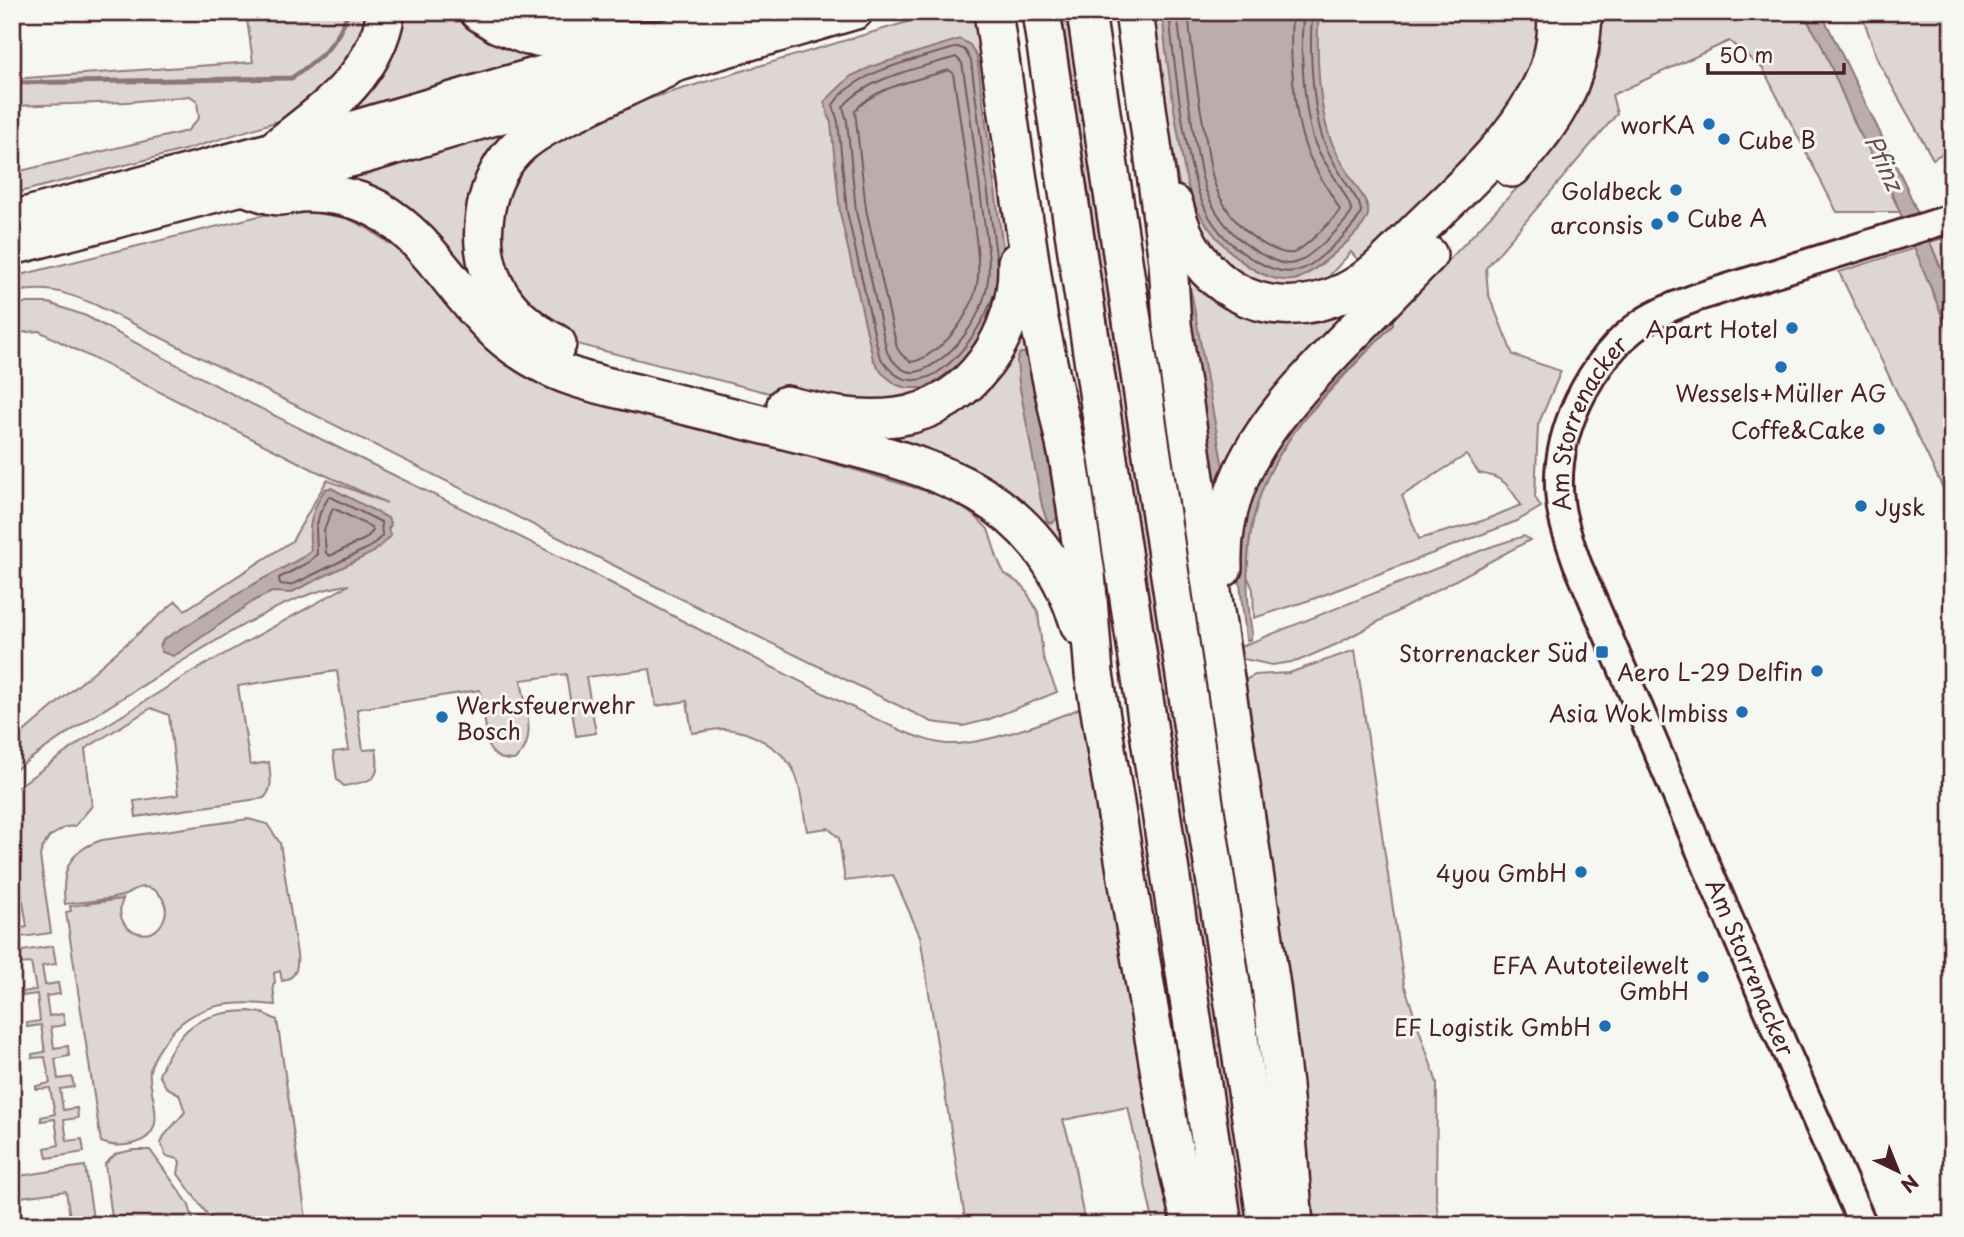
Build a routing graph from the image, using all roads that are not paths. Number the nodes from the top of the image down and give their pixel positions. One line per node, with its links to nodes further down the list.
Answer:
1 (386, 12): 13 (highway)
2 (479, 12): 11 (highway)
3 (751, 12): 11 (highway)
4 (856, 12): 11 (highway)
5 (993, 12): 15 (highway)
6 (1041, 12): 22 (highway)
7 (1086, 12): 23 (highway)
8 (1134, 12): 12 (highway)
9 (1556, 12): 12 (highway)
10 (1583, 12): 19 (highway)
11 (662, 54): 13 (highway); 14 (highway); 15 (highway)
12 (1142, 67): 19 (highway)
13 (274, 150): 16 (highway)
14 (249, 188): 18 (highway); 20 (highway)
15 (1023, 217): 20 (highway)
16 (12, 218)
17 (1944, 220): 25 (street, Am Storrenacker)
18 (12, 248)
19 (1213, 610): 24 (highway)
20 (1094, 674): 21 (highway)
21 (1191, 1225)
22 (1223, 1225)
23 (1267, 1225)
24 (1294, 1225)
25 (1863, 1225)

